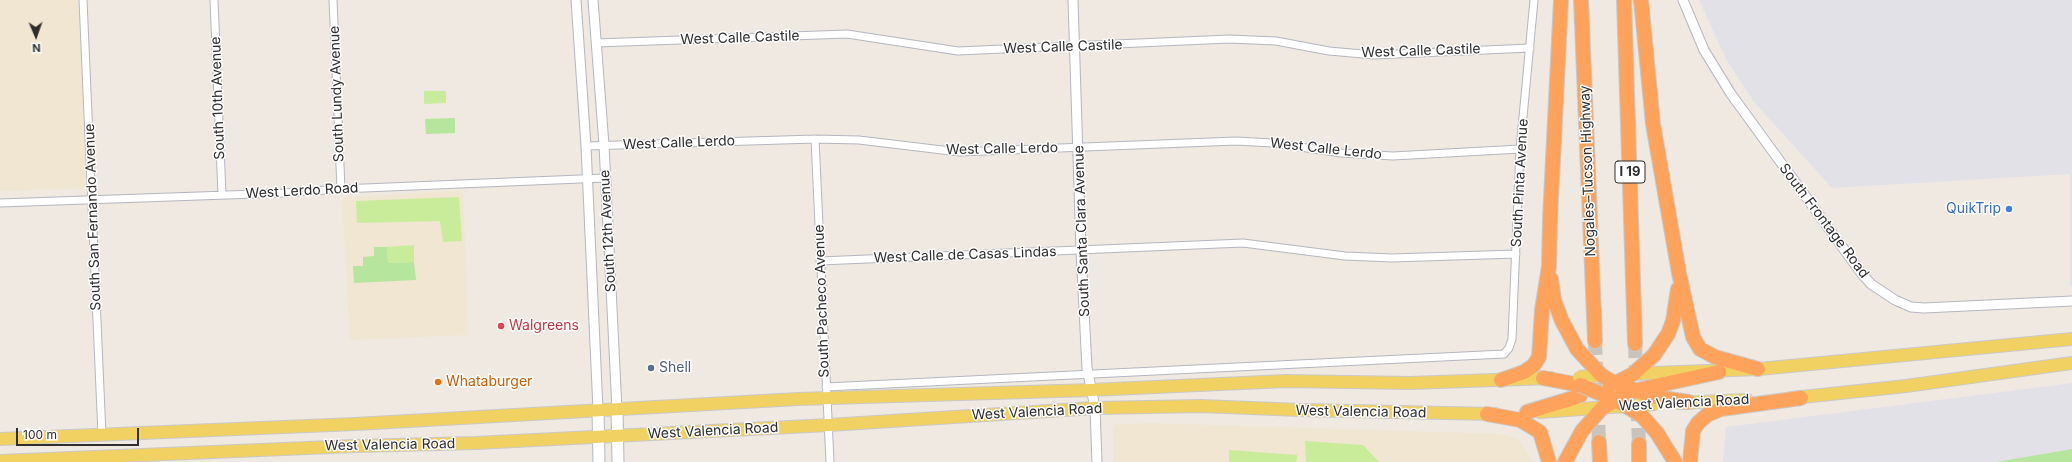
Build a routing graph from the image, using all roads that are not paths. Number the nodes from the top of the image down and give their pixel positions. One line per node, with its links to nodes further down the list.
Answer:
1 (83, 0): 25 (street, South San Fernando Avenue)
2 (214, 0): 24 (street, South 10th Avenue)
3 (333, 0): 23 (street, South Lundy Avenue)
4 (576, 0): 18 (street, South 12th Avenue)
5 (593, 0): 13 (street, South 12th Avenue)
6 (1073, 0): 14 (street, South Santa Clara Avenue)
7 (1534, 0): 15 (street, South Pinta Avenue)
8 (1561, 0): 30 (highway)
9 (1580, 0): 34 (highway, Nogales–Tucson Highway)
10 (1624, 0): 35 (highway, I 19)
11 (1641, 0): 31 (highway)
12 (1683, 0): 32 (street, South Frontage Road)
13 (596, 43): 14 (street, West Calle Castile); 17 (street, South 12th Avenue)
14 (1075, 47): 15 (street, West Calle Castile); 19 (street, South Santa Clara Avenue)
15 (1530, 48): 20 (street, South Pinta Avenue)
16 (815, 139): 17 (street, West Calle Lerdo); 19 (street, West Calle Lerdo); 29 (street, South Pacheco Avenue)
17 (604, 145): 18 (street, West Calle Lerdo); 22 (street, South 12th Avenue)
18 (586, 146): 21 (street, South 12th Avenue)
19 (1079, 148): 20 (street, West Calle Lerdo); 27 (street, South Santa Clara Avenue)
20 (1520, 149): 28 (street, South Pinta Avenue)
21 (587, 178): 22 (street, West Lerdo Road); 23 (street, West Lerdo Road); 57 (street, South 12th Avenue)
22 (604, 178): 58 (street, South 12th Avenue)
23 (341, 188): 24 (street, West Lerdo Road)
24 (222, 195): 25 (street, West Lerdo Road)
25 (92, 200): 26 (street, West Lerdo Road); 63 (street, South San Fernando Avenue)
26 (0, 204)
27 (1081, 251): 28 (street, West Calle de Casas Lindas); 29 (street, West Calle de Casas Lindas); 40 (street, South Santa Clara Avenue)
28 (1516, 254): 36 (street, South Pinta Avenue)
29 (820, 261): 51 (street, South Pacheco Avenue)
30 (1549, 266): 42 (highway, bridge); 44 (highway)
31 (1679, 273): 38 (highway); 41 (highway, bridge)
32 (2072, 301)
33 (2072, 339): 38 (main road, West Valencia Road)
34 (1595, 341)
35 (1636, 344)
36 (1495, 355): 40 (street, West Valencia Road)
37 (2072, 363): 52 (main road, West Valencia Road)
38 (1758, 370): 39 (main road, West Valencia Road)
39 (1719, 372): 47 (highway)
40 (1088, 374): 46 (street, South Santa Clara Avenue); 51 (street, West Valencia Road)
41 (1633, 374): 42 (main road, bridge); 45 (highway, bridge); 47 (main road, bridge)
42 (1601, 375): 45 (highway, bridge); 49 (main road, bridge)
43 (1543, 378): 44 (main road, West Valencia Road); 49 (highway)
44 (1501, 380): 46 (main road, West Valencia Road)
45 (1616, 384): 48 (highway, bridge); 50 (highway, bridge)
46 (1091, 390): 51 (main road, West Valencia Road); 55 (street, South Santa Clara Avenue)
47 (1655, 390): 48 (highway, bridge); 53 (highway); 54 (main road, West Valencia Road, bridge)
48 (1633, 391): 54 (highway, bridge)
49 (1580, 392): 50 (highway, bridge); 56 (main road, West Valencia Road, bridge); 59 (highway)
50 (1597, 392): 54 (highway, bridge)
51 (826, 393): 58 (main road, West Valencia Road); 62 (street, South Pacheco Avenue)
52 (1801, 398): 53 (main road, West Valencia Road); 81 (highway)
53 (1690, 402)
54 (1621, 403): 56 (highway, bridge); 80 (highway, bridge)
55 (1095, 408): 60 (main road, West Valencia Road); 62 (main road, West Valencia Road); 75 (street, South Santa Clara Avenue)
56 (1602, 408): 77 (highway, bridge)
57 (598, 410): 58 (main road, West Valencia Road); 61 (main road, West Valencia Road); 65 (main road, South 12th Avenue)
58 (617, 410): 64 (main road, South 12th Avenue)
59 (1527, 412): 60 (main road, West Valencia Road)
60 (1487, 414): 76 (highway)
61 (355, 424): 63 (main road, West Valencia Road); 69 (main road)
62 (829, 425): 64 (main road, West Valencia Road); 74 (street, South Pacheco Avenue)
63 (102, 435): 66 (main road, West Valencia Road); 70 (main road)
64 (618, 436): 65 (main road, West Valencia Road); 73 (main road, South 12th Avenue)
65 (599, 437): 69 (main road, West Valencia Road); 72 (main road, South 12th Avenue)
66 (0, 439)
67 (1599, 442): 78 (highway)
68 (1639, 444): 79 (highway)
69 (355, 446): 70 (main road, West Valencia Road)
70 (103, 456): 71 (main road, West Valencia Road)
71 (0, 461)
72 (599, 462)
73 (618, 462)
74 (830, 462)
75 (1097, 462)
76 (1549, 462)
77 (1565, 462)
78 (1600, 462)
79 (1640, 462)
80 (1675, 462)
81 (1690, 462)

